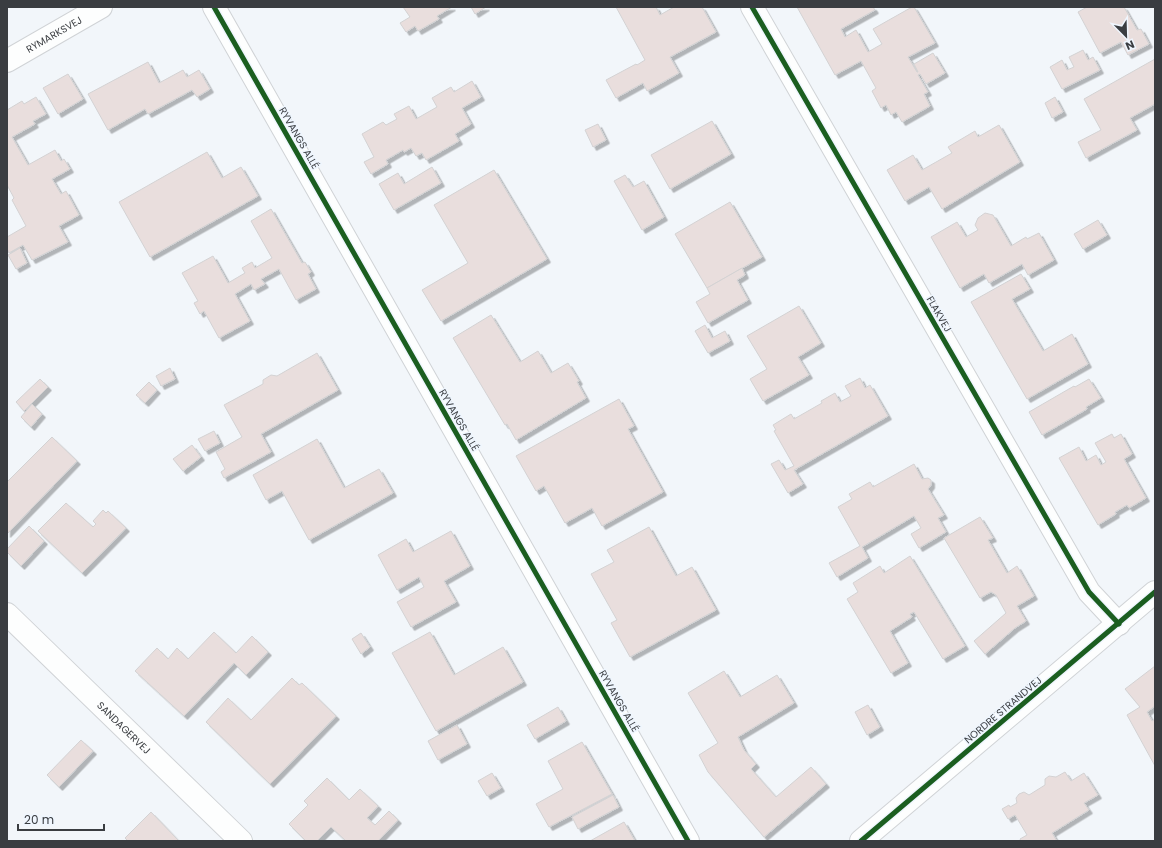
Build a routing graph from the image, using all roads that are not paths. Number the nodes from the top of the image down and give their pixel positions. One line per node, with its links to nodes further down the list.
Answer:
1 (101, 7): 4 (street, RYMARKSVEJ)
2 (214, 7): 9 (street, RYVANGS ALLÉ)
3 (752, 7): 7 (street, FLAKVEJ)
4 (7, 60)
5 (1155, 592): 7 (street, NORDRE STRANDVEJ)
6 (7, 614): 8 (street, SANDAGERVEJ)
7 (1118, 624): 10 (street, NORDRE STRANDVEJ)
8 (241, 841)
9 (688, 841)
10 (861, 841)

